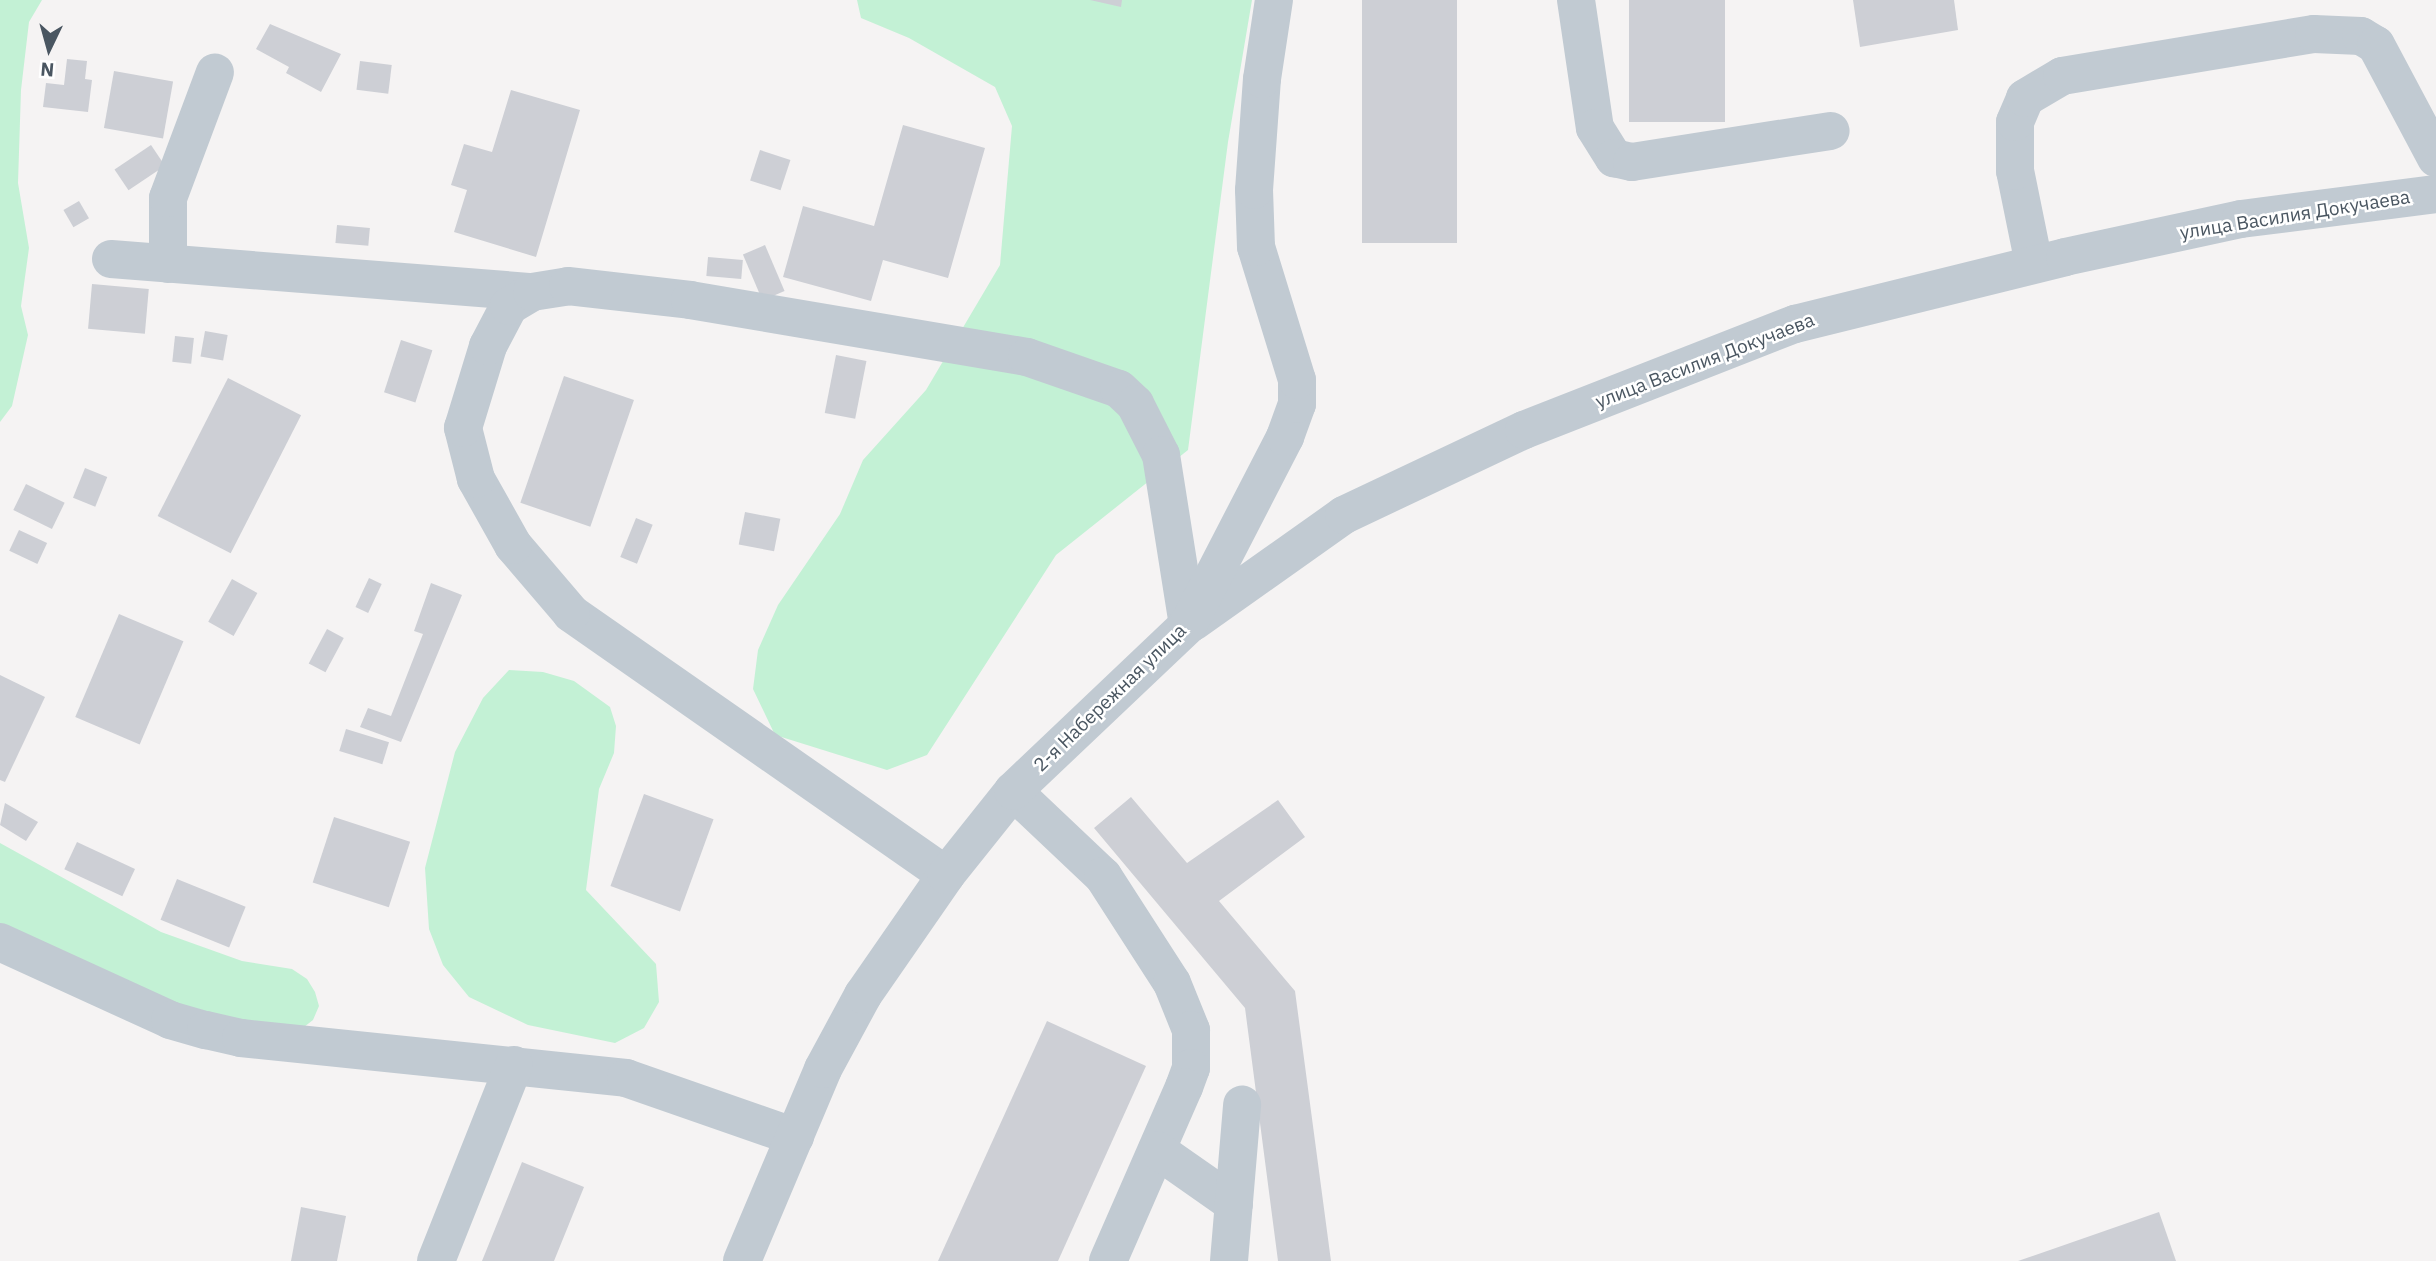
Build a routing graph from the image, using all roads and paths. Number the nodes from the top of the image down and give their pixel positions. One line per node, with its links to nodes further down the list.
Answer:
1 (1274, 0): 11 (street, 2-я Набережная улица)
2 (1576, 0): 4 (street)
3 (215, 72): 8 (street)
4 (1831, 131)
5 (2436, 158): 9 (street)
6 (2436, 194): 9 (street, улица Василия Докучаева)
7 (111, 259): 8 (street)
8 (168, 264): 10 (street)
9 (2034, 264): 11 (street, улица Василия Докучаева)
10 (532, 292): 11 (street); 13 (street)
11 (1188, 625): 12 (street, 2-я Набережная улица)
12 (1013, 791): 13 (street, 2-я Набережная улица); 18 (street)
13 (946, 876): 17 (street, 2-я Набережная улица)
14 (0, 942): 15 (street)
15 (514, 1065): 17 (street); 20 (street)
16 (1242, 1105): 19 (street)
17 (794, 1137): 21 (street, 2-я Набережная улица)
18 (1157, 1150): 19 (street); 22 (street)
19 (1234, 1205): 23 (street)
20 (436, 1261)
21 (742, 1261)
22 (1108, 1261)
23 (1229, 1261)

